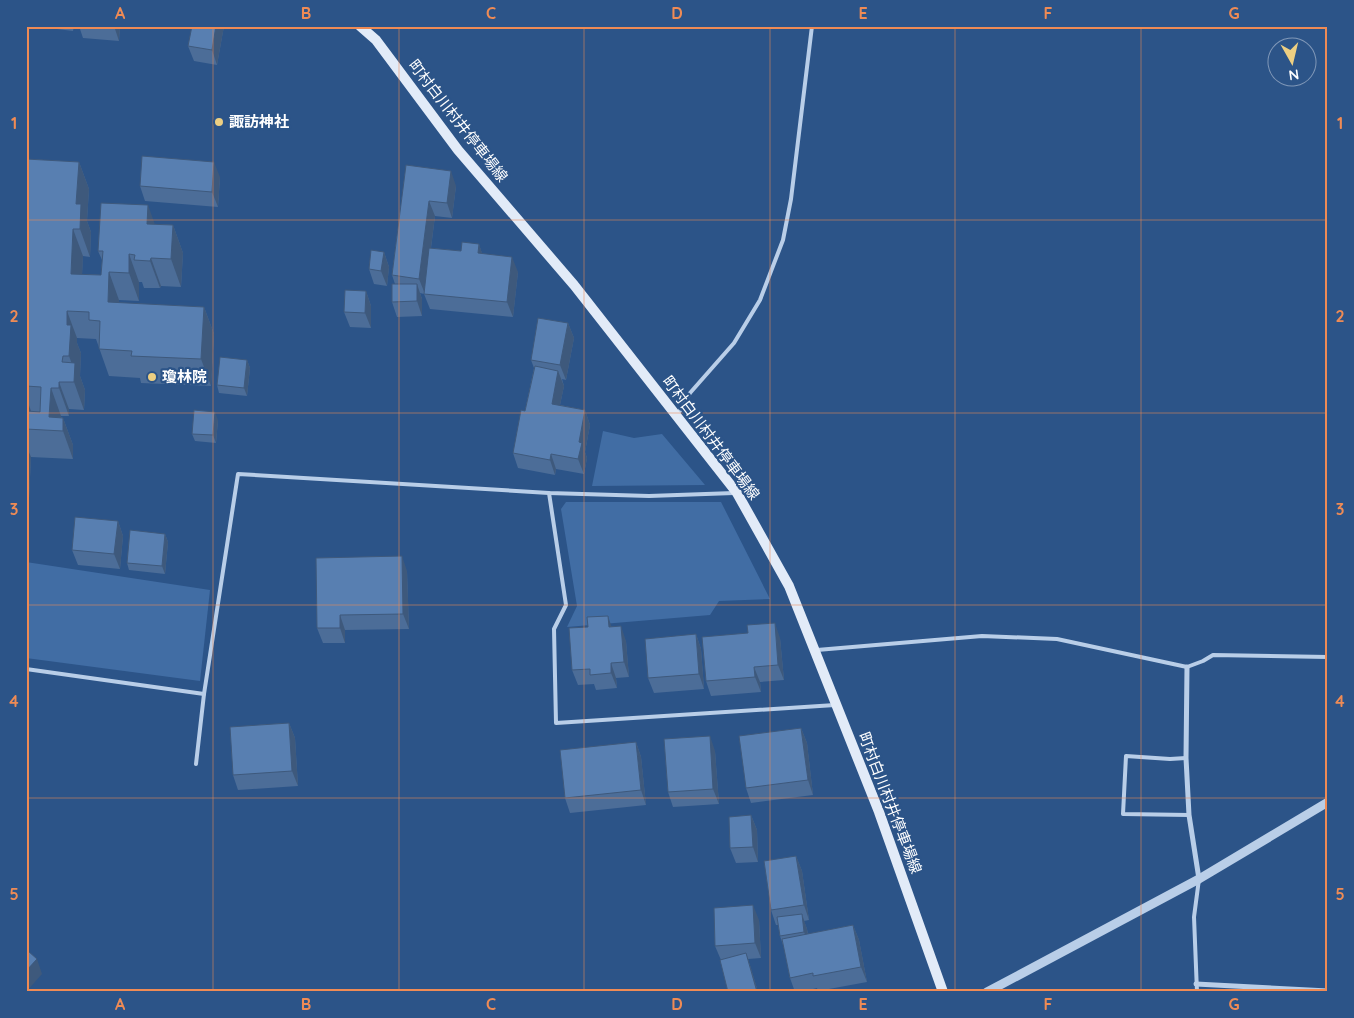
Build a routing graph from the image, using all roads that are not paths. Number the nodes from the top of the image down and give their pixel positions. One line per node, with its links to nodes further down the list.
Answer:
1 (360, 26): 3 (main road, 町村白川村井停車場線)
2 (812, 26): 3 (lane)
3 (677, 416): 5 (main road, 町村白川村井停車場線)
4 (549, 493): 5 (lane); 10 (lane); 11 (lane)
5 (737, 493): 6 (main road, 町村白川村井停車場線)
6 (815, 650): 8 (lane); 11 (main road, 町村白川村井停車場線)
7 (1328, 657): 8 (lane)
8 (1187, 667): 12 (street)
9 (26, 669): 10 (lane)
10 (204, 694): 13 (lane)
11 (837, 705): 19 (main road, 町村白川村井停車場線)
12 (1186, 758): 15 (street); 15 (lane)
13 (196, 764)
14 (1328, 802): 16 (street)
15 (1189, 815): 16 (street)
16 (1199, 879): 17 (lane); 20 (street)
17 (1196, 984): 18 (street); 21 (lane)
18 (1328, 991)
19 (943, 992)
20 (987, 992)
21 (1197, 992)

